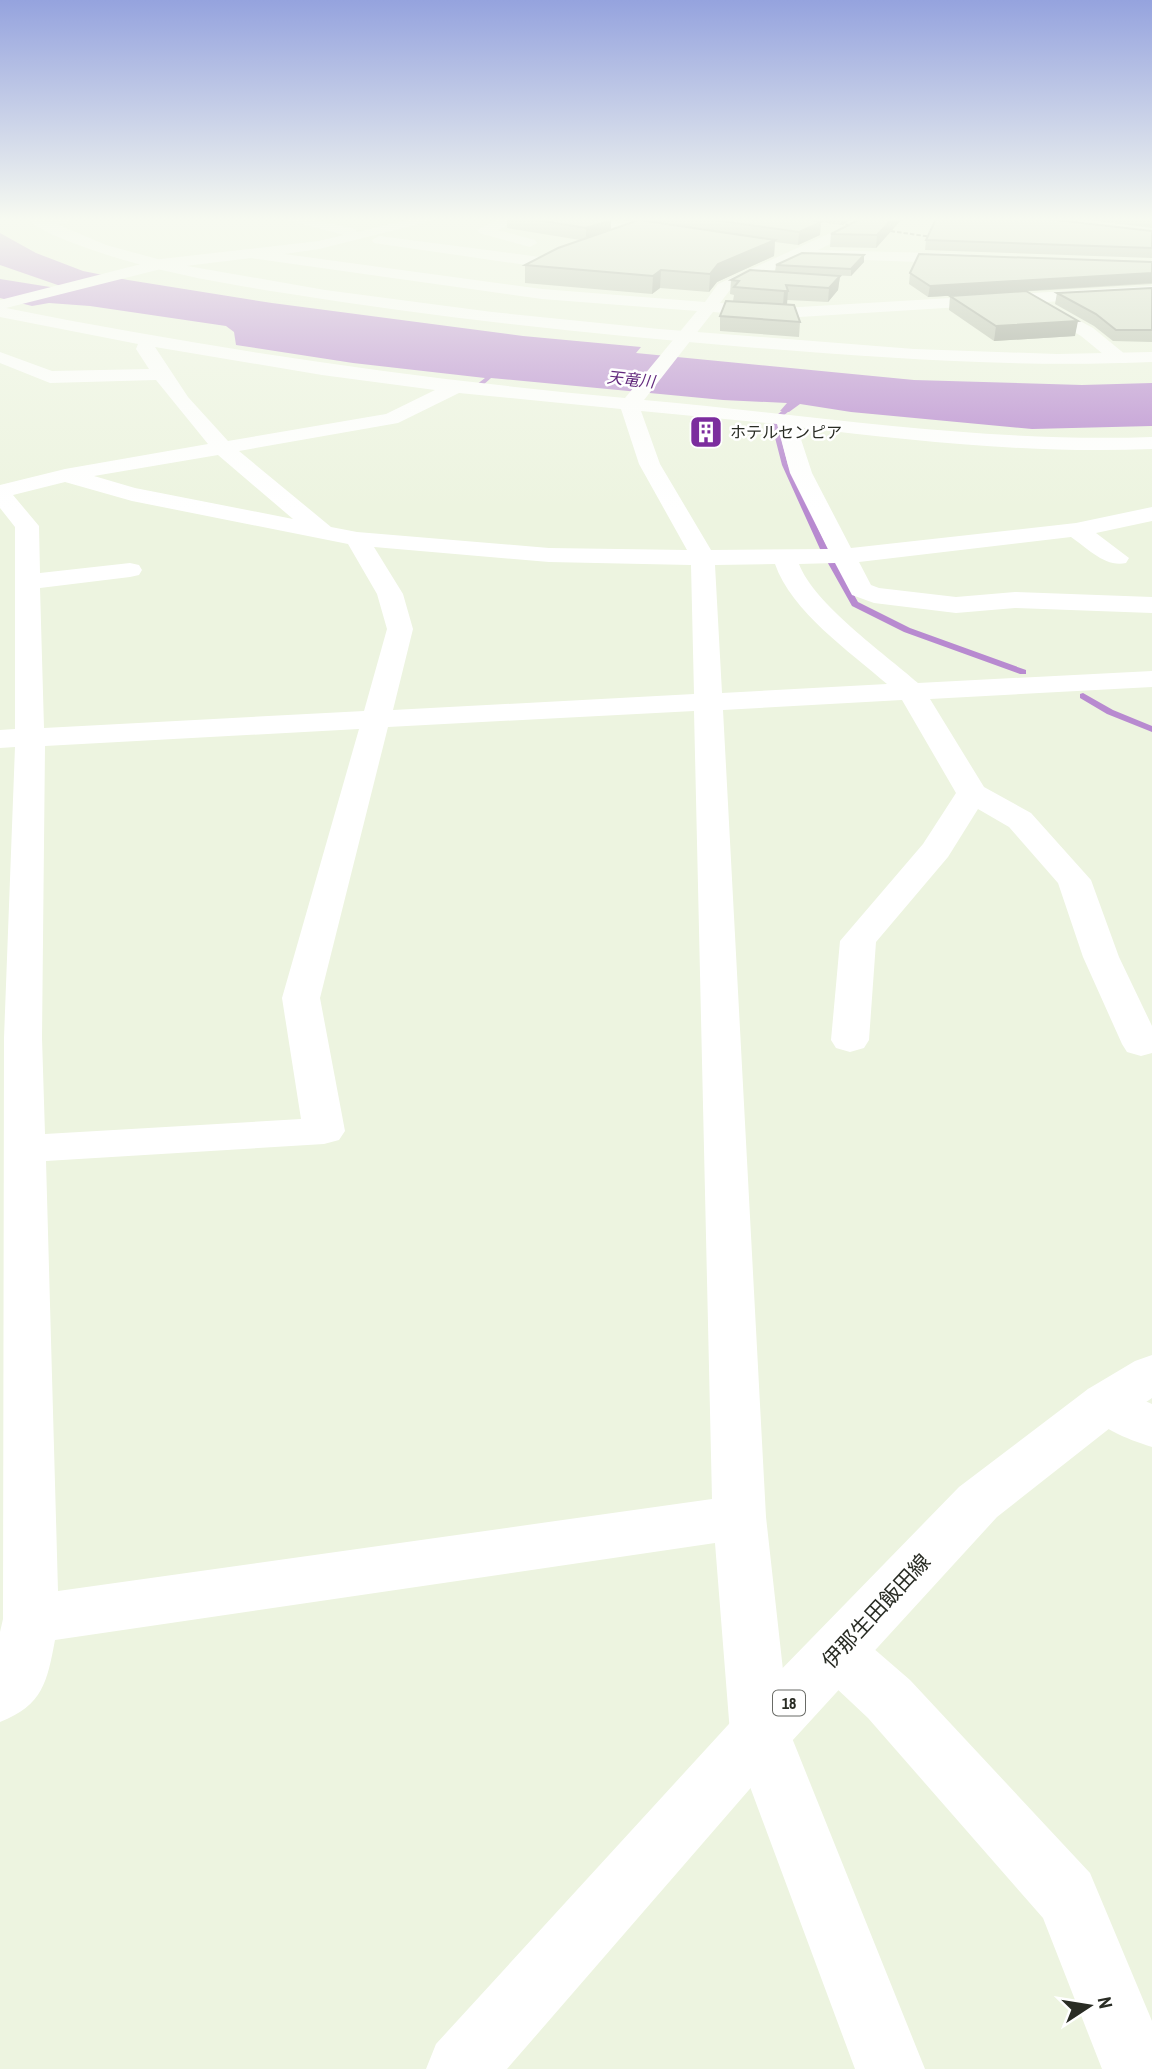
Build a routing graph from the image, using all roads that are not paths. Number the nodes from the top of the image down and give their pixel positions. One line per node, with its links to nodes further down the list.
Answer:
1 (18, 316): 6 (main road)
2 (479, 316): 5 (main road)
3 (703, 316): 5 (main road)
4 (1058, 316): 9 (main road)
5 (684, 340): 9 (main road); 12 (main road)
6 (148, 341): 10 (main road); 11 (main road)
7 (0, 357): 10 (main road)
8 (1152, 357): 9 (main road)
9 (1120, 359)
10 (160, 374): 15 (main road)
11 (456, 387): 12 (main road); 15 (main road)
12 (631, 402): 13 (main road); 22 (main road)
13 (785, 419): 14 (main road); 21 (main road)
14 (1152, 443)
15 (220, 448): 16 (main road); 20 (main road)
16 (65, 475): 17 (main road); 20 (main road)
17 (0, 493): 26 (main road)
18 (1146, 521): 19 (main road)
19 (1076, 530): 21 (main road); 24 (main road)
20 (342, 536): 22 (main road); 31 (main road)
21 (844, 556): 23 (main road); 27 (main road)
22 (703, 557): 23 (main road); 30 (main road)
23 (785, 558): 29 (main road)
24 (1118, 558)
25 (130, 570): 26 (main road)
26 (27, 582): 32 (main road)
27 (1152, 605)
28 (1152, 679): 29 (main road)
29 (911, 691): 30 (main road); 33 (main road)
30 (708, 702): 31 (main road); 40 (main road)
31 (375, 719): 32 (main road); 38 (main road)
32 (15, 738): 34 (main road)
33 (972, 793): 36 (main road); 37 (main road)
34 (13, 907): 35 (main road)
35 (11, 1039): 38 (main road)
36 (850, 1040)
37 (1140, 1044)
38 (23, 1149): 41 (main road)
39 (1137, 1401): 42 (main road, 伊那生田飯田線 / 18)
40 (739, 1517): 41 (main road); 44 (main road)
41 (31, 1619): 43 (main road)
42 (838, 1653): 44 (main road, 伊那生田飯田線 / 18); 47 (main road)
43 (0, 1695)
44 (760, 1733): 45 (main road, 伊那生田飯田線 / 18); 46 (main road)
45 (487, 2057)
46 (890, 2069)
47 (1137, 2069)

